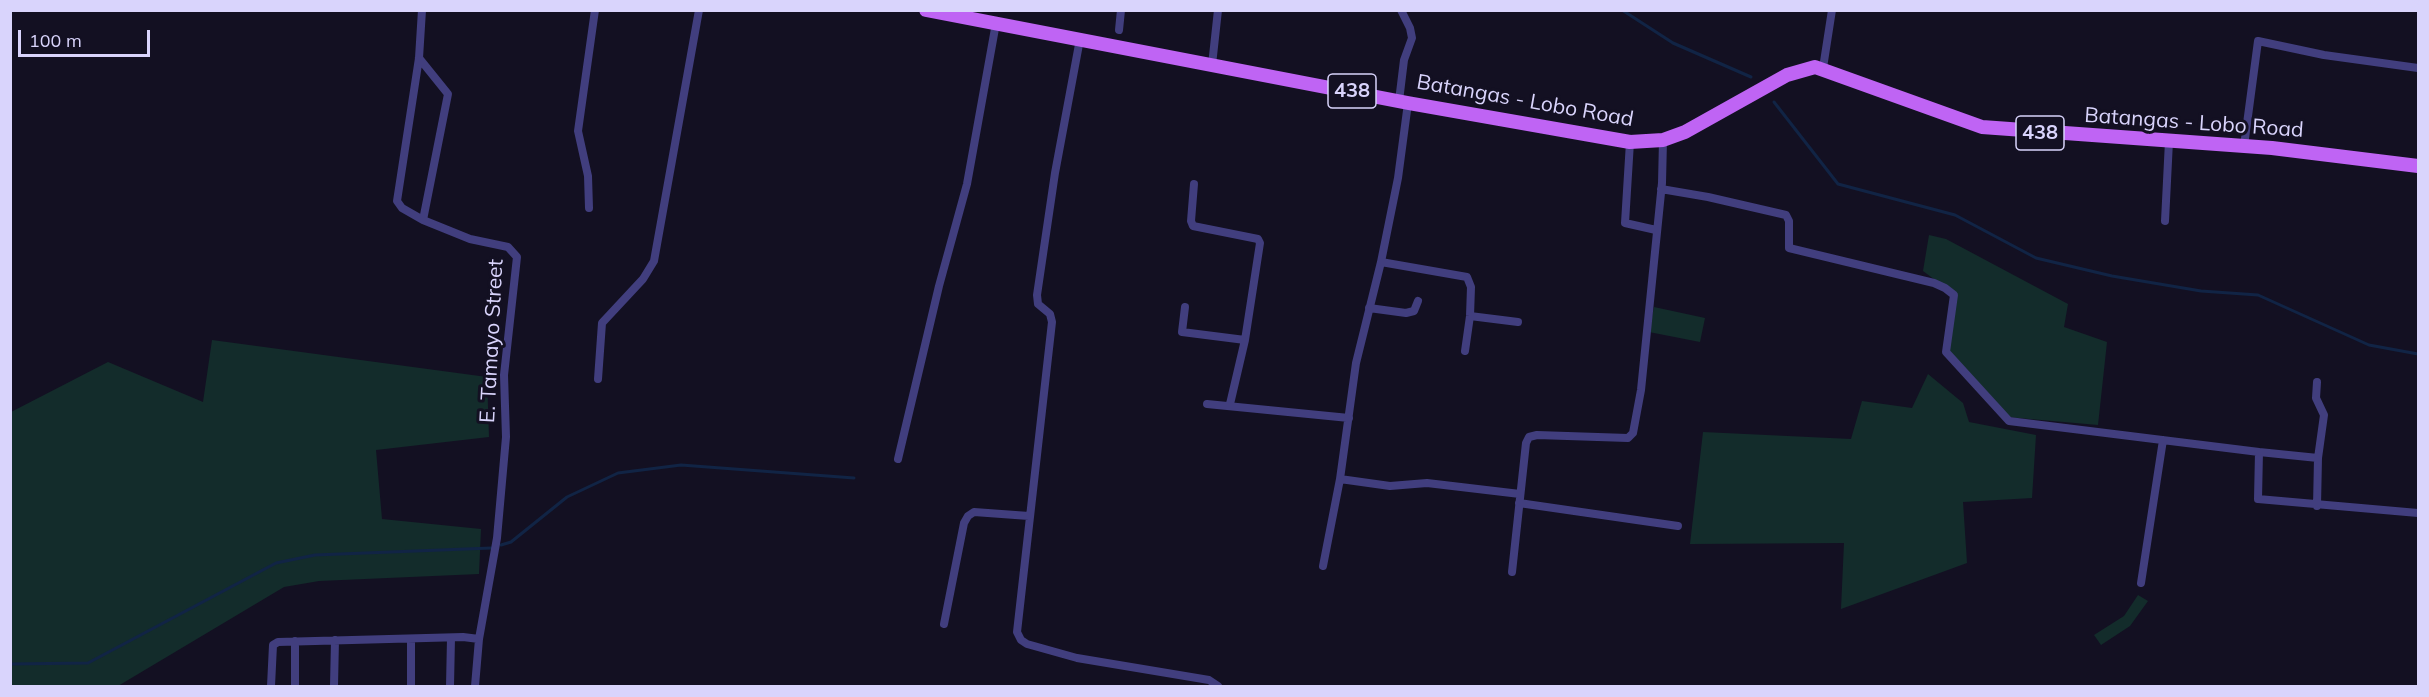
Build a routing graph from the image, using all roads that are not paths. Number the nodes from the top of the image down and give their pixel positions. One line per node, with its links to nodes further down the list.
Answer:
1 (422, 10): 12 (street, E. Tamayo Street)
2 (595, 10): 24 (street)
3 (699, 10): 36 (street)
4 (926, 10): 9 (main road, Batangas - Lobo Road / 438)
5 (1121, 10): 10 (street)
6 (1218, 10): 13 (street)
7 (1401, 10): 16 (street)
8 (1832, 10): 14 (street)
9 (996, 23): 11 (main road, Batangas - Lobo Road / 438); 44 (street)
10 (1118, 37): 11 (main road, Batangas - Lobo Road / 438); 13 (main road, Batangas - Lobo Road / 438)
11 (1080, 39): 49 (street)
12 (419, 58): 25 (street); 25 (street, E. Tamayo Street)
13 (1212, 64): 16 (main road, Batangas - Lobo Road / 438)
14 (1822, 68): 17 (main road, Batangas - Lobo Road / 438); 18 (main road, Batangas - Lobo Road / 438)
15 (2418, 68): 20 (street)
16 (1403, 102): 19 (main road, Batangas - Lobo Road / 438); 28 (street)
17 (1663, 140): 19 (main road, Batangas - Lobo Road / 438); 23 (street)
18 (2169, 141): 20 (main road, Batangas - Lobo Road / 438); 26 (street)
19 (1630, 142): 27 (street)
20 (2244, 146): 21 (main road, Batangas - Lobo Road / 438)
21 (2418, 166)
22 (1194, 184): 34 (street)
23 (1661, 189): 27 (street); 41 (street)
24 (590, 208)
25 (423, 220): 57 (street, E. Tamayo Street)
26 (2165, 221)
27 (1656, 230): 46 (street)
28 (1381, 262): 31 (street); 32 (street)
29 (1418, 301): 31 (street)
30 (1185, 307): 34 (street)
31 (1369, 308): 40 (street)
32 (1470, 316): 33 (street); 35 (street)
33 (1518, 322)
34 (1245, 340): 39 (street)
35 (1465, 351)
36 (598, 379)
37 (2317, 382): 43 (street)
38 (1207, 404): 39 (street)
39 (1230, 404): 40 (street)
40 (1349, 418): 45 (street)
41 (2163, 440): 42 (street); 53 (street)
42 (2259, 452): 43 (street); 47 (street)
43 (2318, 458): 47 (street)
44 (898, 459)
45 (1340, 479): 46 (street); 51 (street)
46 (1520, 498): 50 (street); 52 (street)
47 (2317, 506): 48 (street)
48 (2418, 513)
49 (1029, 516): 54 (street); 66 (street)
50 (1677, 526)
51 (1323, 566)
52 (1512, 573)
53 (2141, 583)
54 (944, 624)
55 (451, 638): 56 (street); 57 (street); 64 (street)
56 (411, 639): 58 (street); 63 (street)
57 (479, 639): 65 (street, E. Tamayo Street)
58 (335, 640): 59 (street); 62 (street)
59 (295, 641): 60 (street); 61 (street)
60 (272, 687)
61 (295, 687)
62 (334, 687)
63 (411, 687)
64 (450, 687)
65 (475, 687)
66 (1218, 687)

